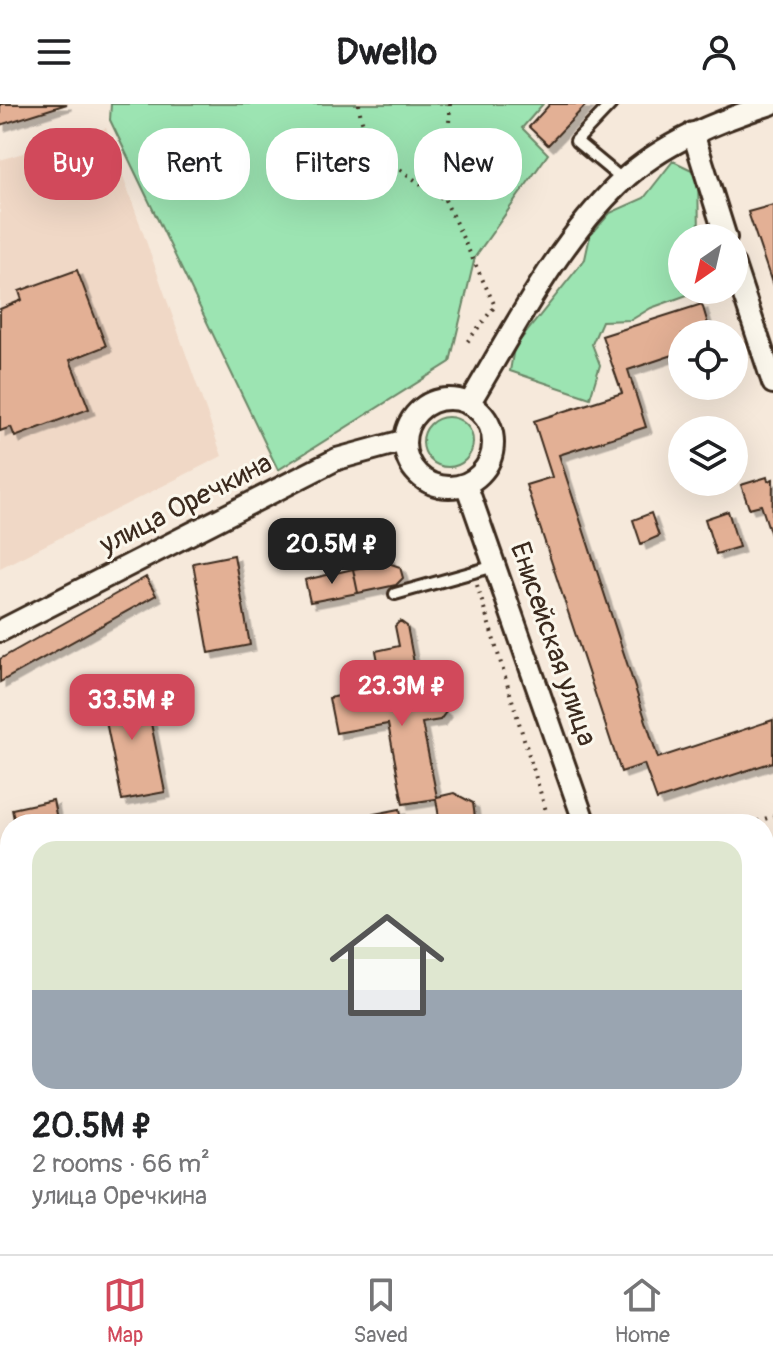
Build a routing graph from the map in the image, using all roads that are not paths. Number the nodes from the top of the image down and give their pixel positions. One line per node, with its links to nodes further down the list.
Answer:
1 (611, 104): 4 (lane)
2 (771, 104): 3 (street)
3 (693, 133): 4 (street); 5 (street)
4 (623, 180): 8 (street)
5 (722, 224)
6 (747, 304): 7 (street)
7 (773, 383)
8 (469, 404): 9 (street); 10 (street)
9 (403, 441): 10 (street); 13 (street, улица Оречкина)
10 (466, 484): 11 (street, Енисейская улица)
11 (497, 566): 12 (lane); 14 (street, Енисейская улица)
12 (395, 594)
13 (0, 631)
14 (582, 814)

